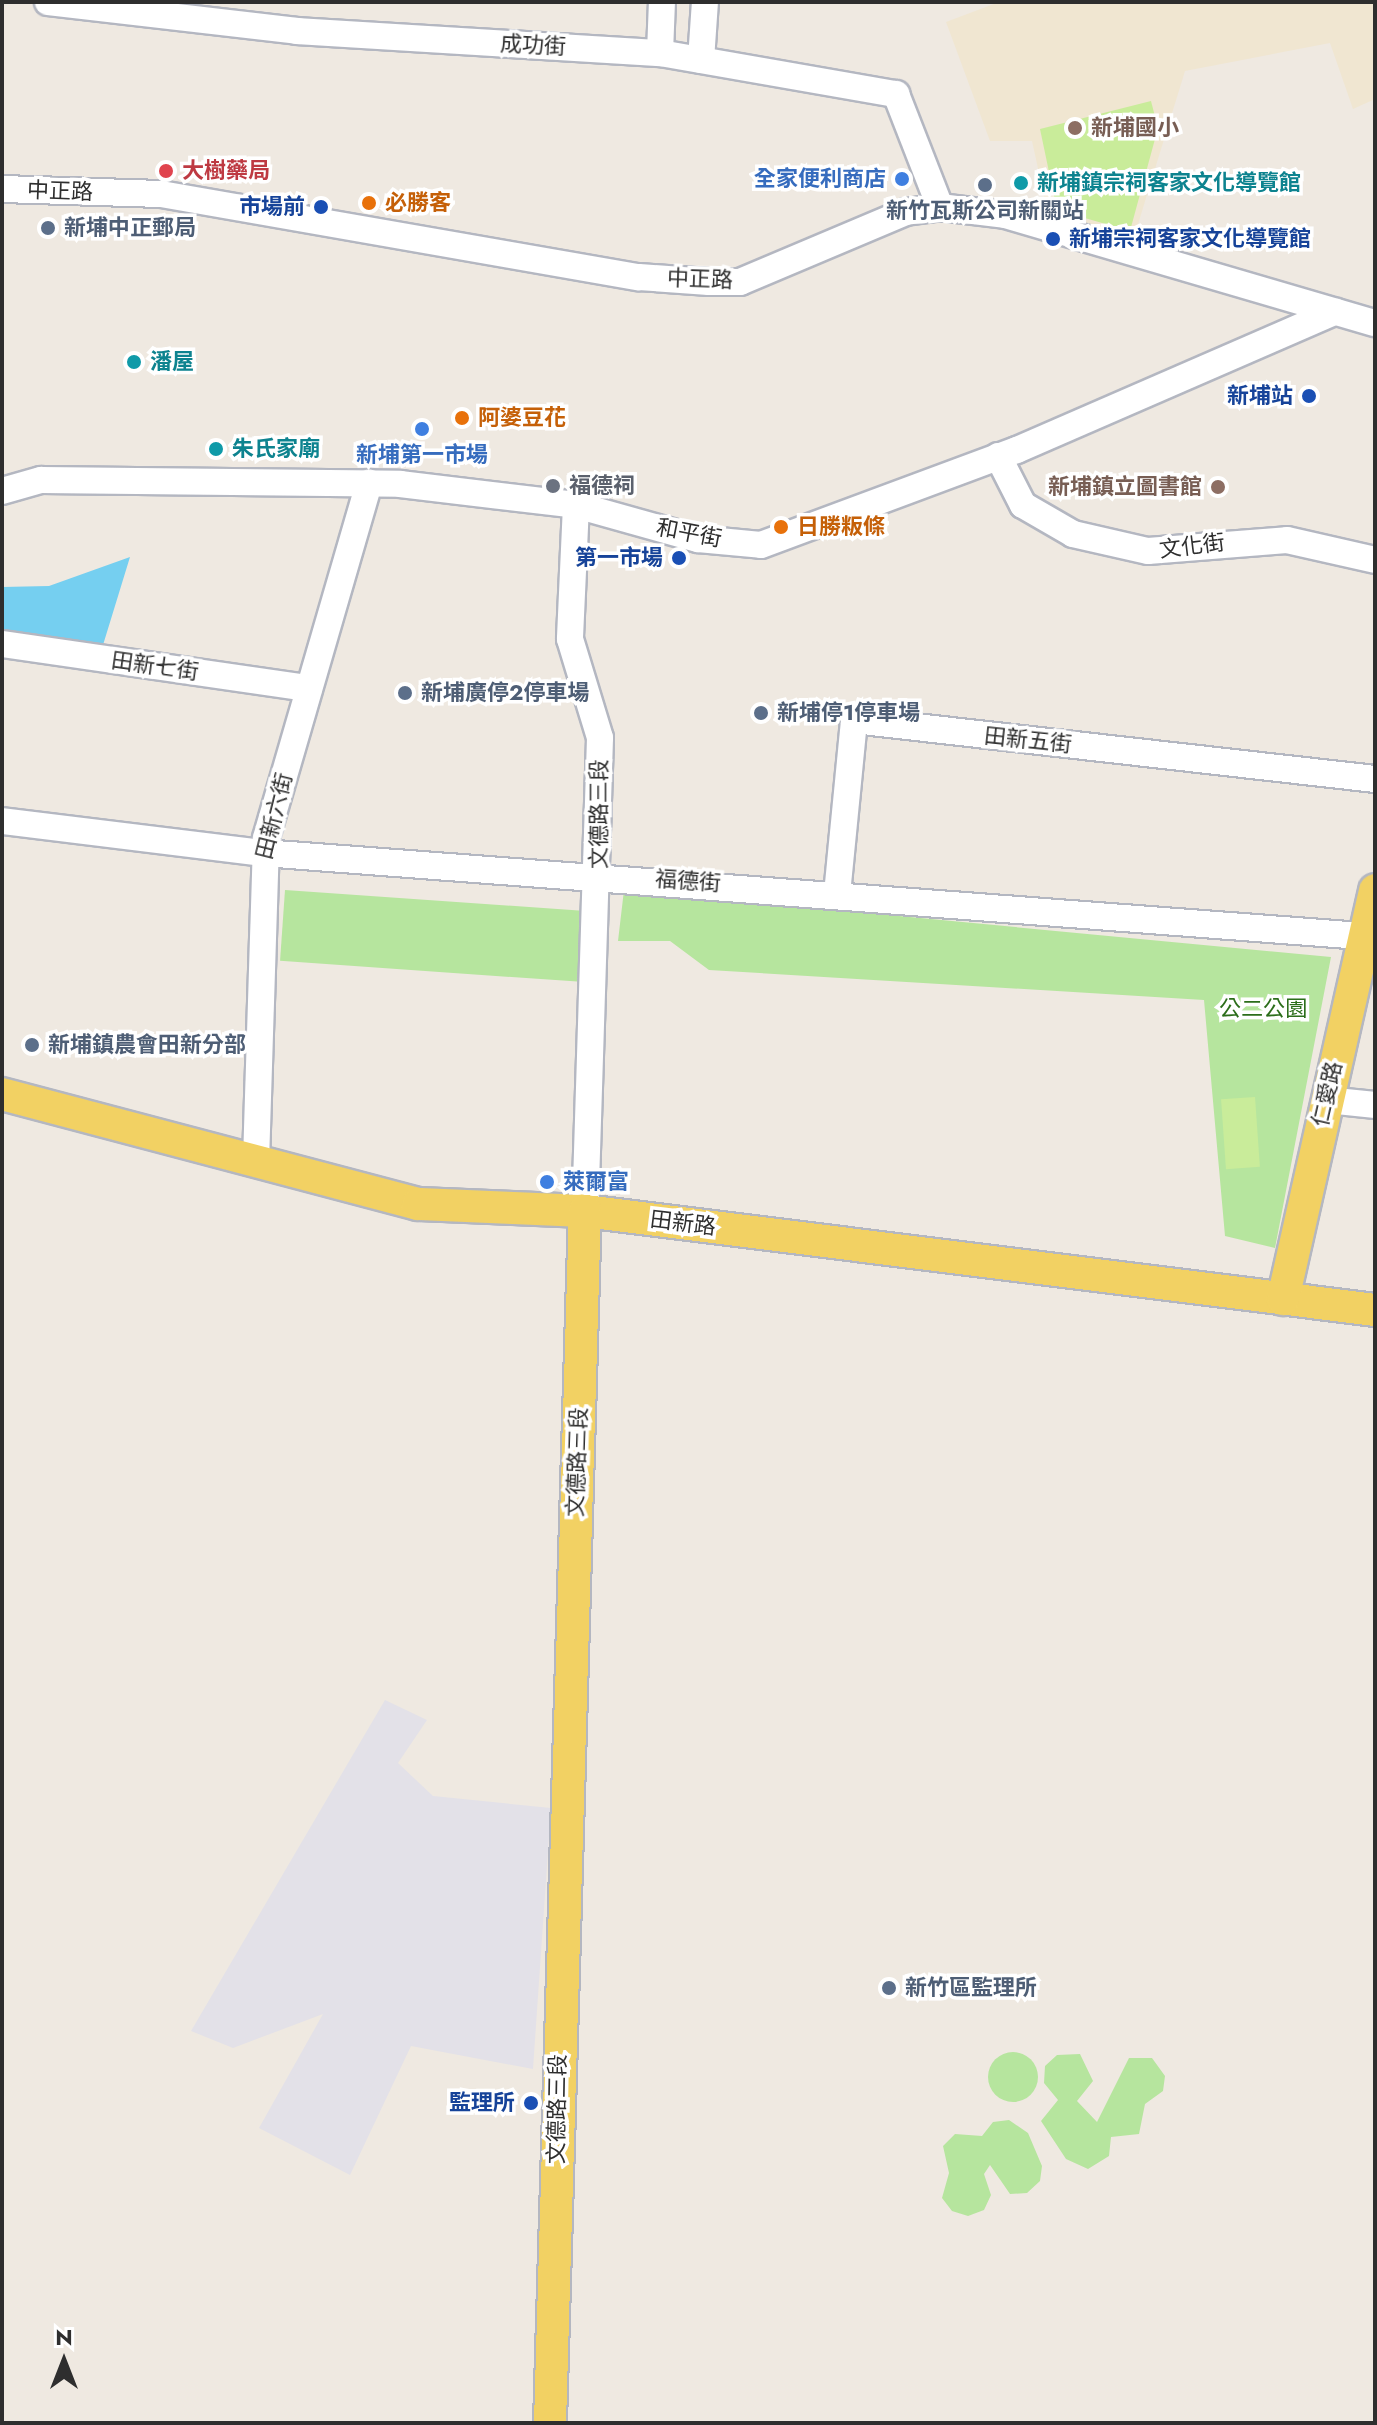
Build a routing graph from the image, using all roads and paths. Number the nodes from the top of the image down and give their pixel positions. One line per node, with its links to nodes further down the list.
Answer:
1 (48, 2): 4 (street, 成功街)
2 (662, 2): 4 (street)
3 (705, 2): 5 (street)
4 (660, 53): 5 (street, 成功街)
5 (701, 60): 7 (street, 成功街)
6 (2, 189): 7 (street, 中正路)
7 (940, 207): 8 (street, 中正路)
8 (1335, 312): 9 (street, 中正路); 10 (street, 和平街)
9 (1375, 323)
10 (998, 456): 13 (street, 和平街); 14 (street, 文化街)
11 (369, 483): 12 (street, 和平街); 13 (street, 和平街); 16 (street, 田新六街)
12 (2, 491)
13 (576, 505): 20 (street, 文德路三段)
14 (1375, 560)
15 (2, 644): 16 (street, 田新七街)
16 (309, 688): 19 (street, 田新六街)
17 (1375, 779): 22 (street, 田新五街)
18 (2, 821): 19 (street, 福德街)
19 (263, 853): 20 (street, 福德街); 27 (street, 田新六街)
20 (599, 874): 22 (street, 福德街); 28 (street, 文德路三段)
21 (1375, 890): 23 (main road, 仁愛路)
22 (837, 894): 23 (street, 福德街)
23 (1369, 936): 25 (main road, 仁愛路)
24 (2, 1094): 27 (main road, 田新路)
25 (1326, 1100): 26 (street); 29 (main road, 仁愛路)
26 (1375, 1105)
27 (256, 1161): 28 (main road, 田新路)
28 (585, 1211): 29 (main road, 田新路); 31 (main road, 文德路三段)
29 (1283, 1299): 30 (main road, 田新路)
30 (1375, 1310)
31 (550, 2423)

